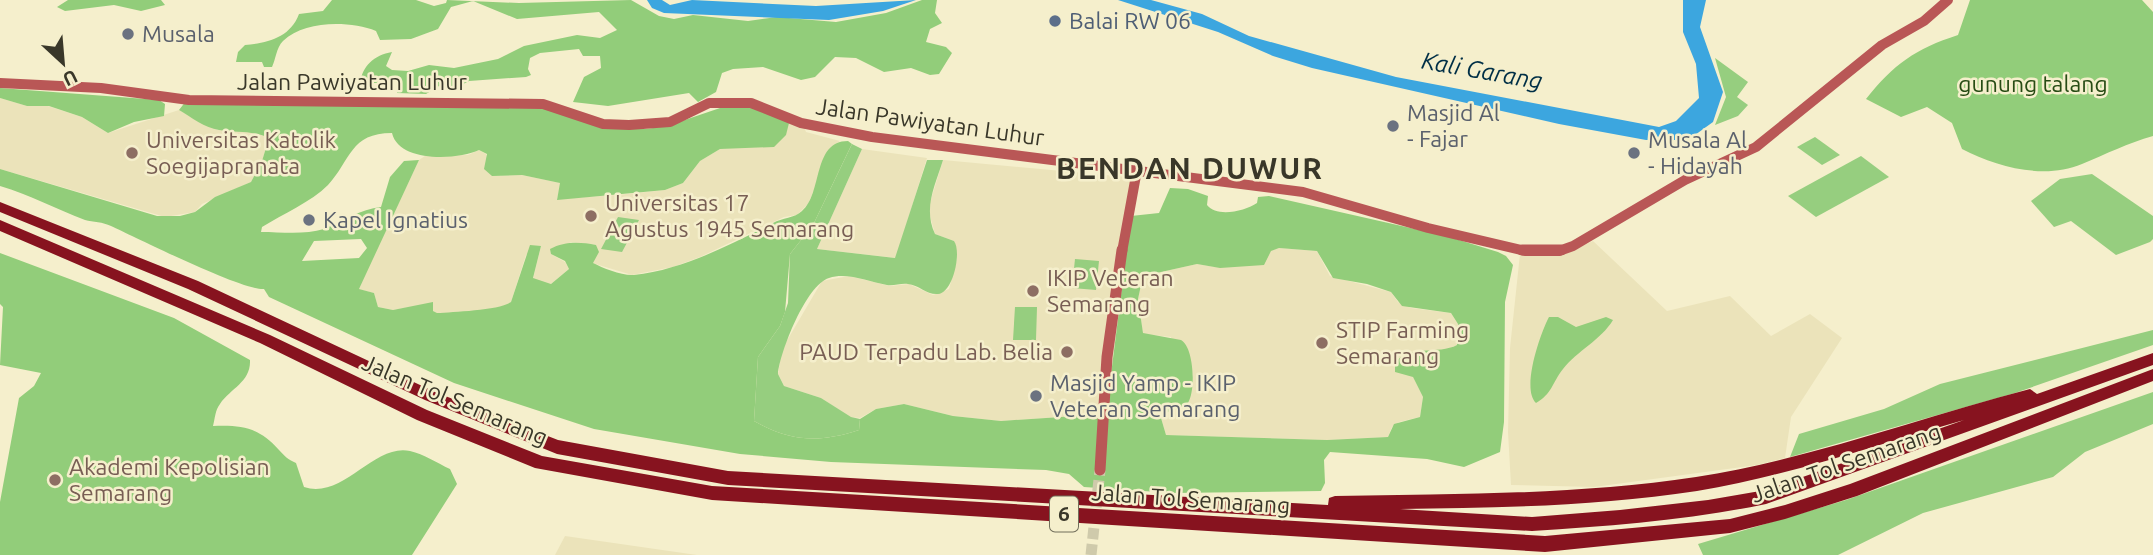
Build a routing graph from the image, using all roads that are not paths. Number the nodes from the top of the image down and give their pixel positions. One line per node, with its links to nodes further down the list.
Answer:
1 (1948, 0): 3 (main road, Jalan Pawiyatan Luhur)
2 (0, 83): 3 (main road, Jalan Pawiyatan Luhur)
3 (1137, 170): 9 (main road)
4 (0, 207): 10 (highway, Jalan Tol Semarang / 6)
5 (0, 225): 8 (highway, Jalan Tol Semarang / 6)
6 (2153, 359): 7 (highway, Jalan Tol Semarang / 6)
7 (2113, 373): 10 (highway); 10 (highway, Jalan Tol Semarang / 6)
8 (2153, 375)
9 (1100, 470)
10 (1232, 505)

